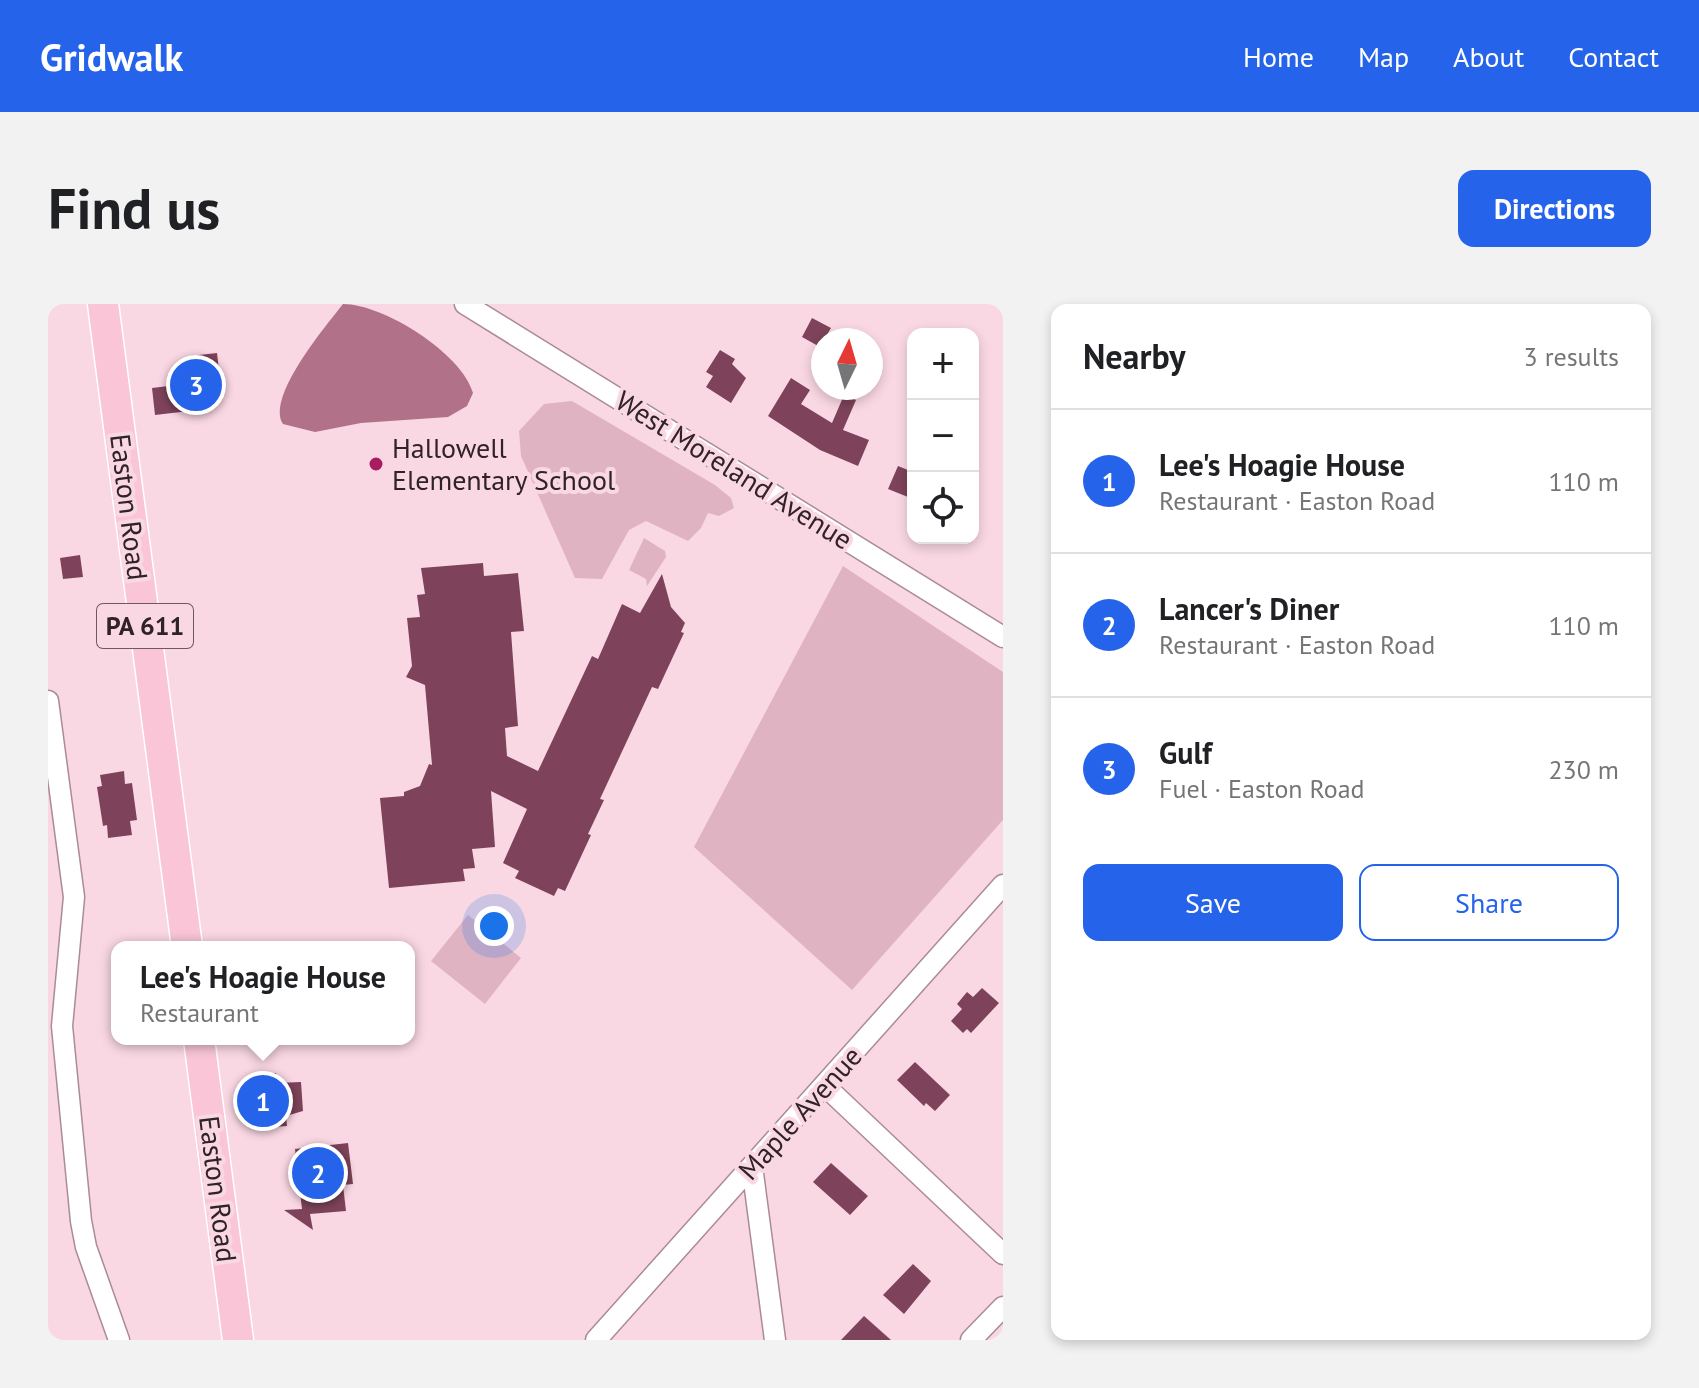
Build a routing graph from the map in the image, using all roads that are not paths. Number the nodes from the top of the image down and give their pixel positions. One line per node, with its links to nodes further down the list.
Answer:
1 (103, 304): 6 (highway, Easton Road / PA 611)
2 (465, 304): 3 (street, West Moreland Avenue)
3 (1003, 637)
4 (48, 701): 12 (street)
5 (1003, 885): 8 (street, Maple Avenue)
6 (186, 941)
7 (200, 1045): 13 (highway, Easton Road)
8 (824, 1085): 9 (street, Maple Avenue); 10 (street)
9 (752, 1166): 14 (street, Maple Avenue); 15 (street)
10 (1003, 1254)
11 (1003, 1307): 16 (street)
12 (119, 1340)
13 (238, 1340)
14 (596, 1340)
15 (775, 1340)
16 (971, 1340)

